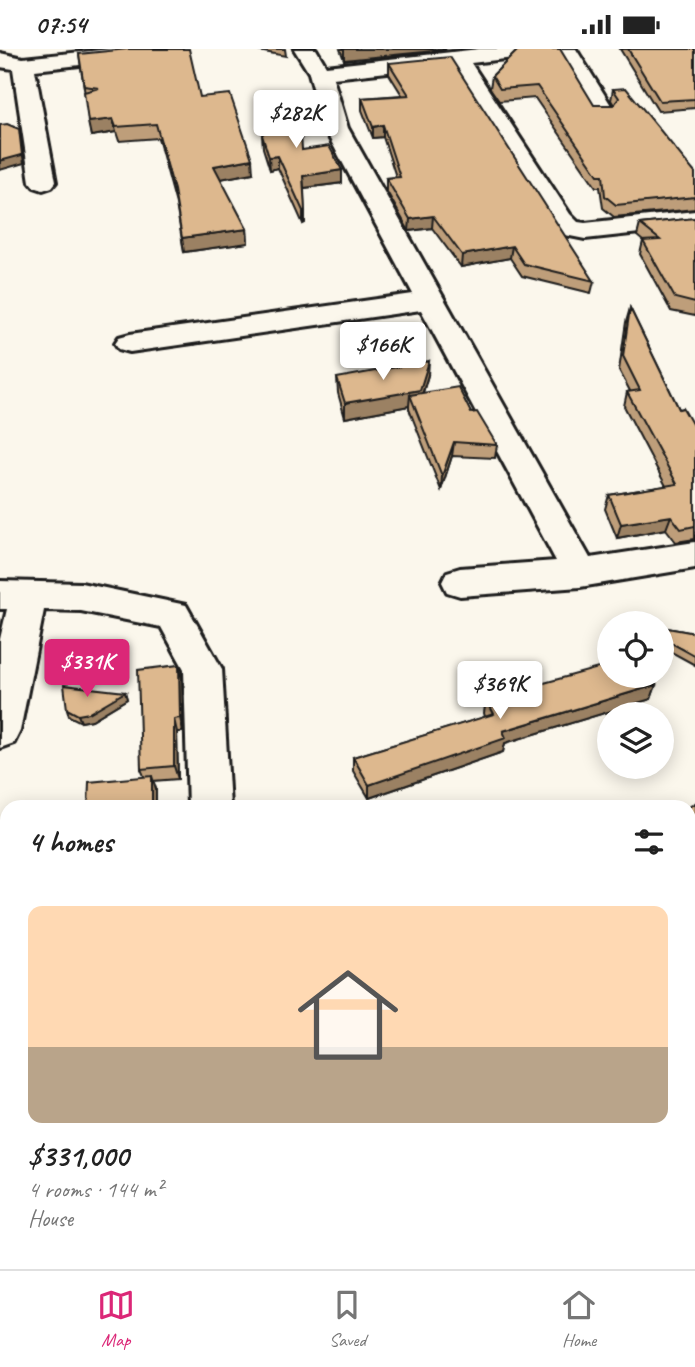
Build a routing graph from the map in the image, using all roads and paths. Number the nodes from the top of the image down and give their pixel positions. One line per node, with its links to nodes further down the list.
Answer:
1 (170, 49): 7 (street)
2 (539, 49): 4 (street)
3 (565, 49): 8 (street)
4 (464, 55): 6 (street); 10 (street)
5 (0, 60): 7 (street)
6 (313, 61): 11 (street)
7 (23, 65): 9 (street)
8 (602, 110)
9 (43, 181)
10 (695, 219)
11 (429, 300): 12 (street); 14 (street)
12 (130, 343)
13 (695, 555): 14 (street)
14 (580, 573): 15 (street)
15 (460, 582)
16 (14, 595): 17 (street); 18 (street)
17 (0, 731)
18 (209, 800)

